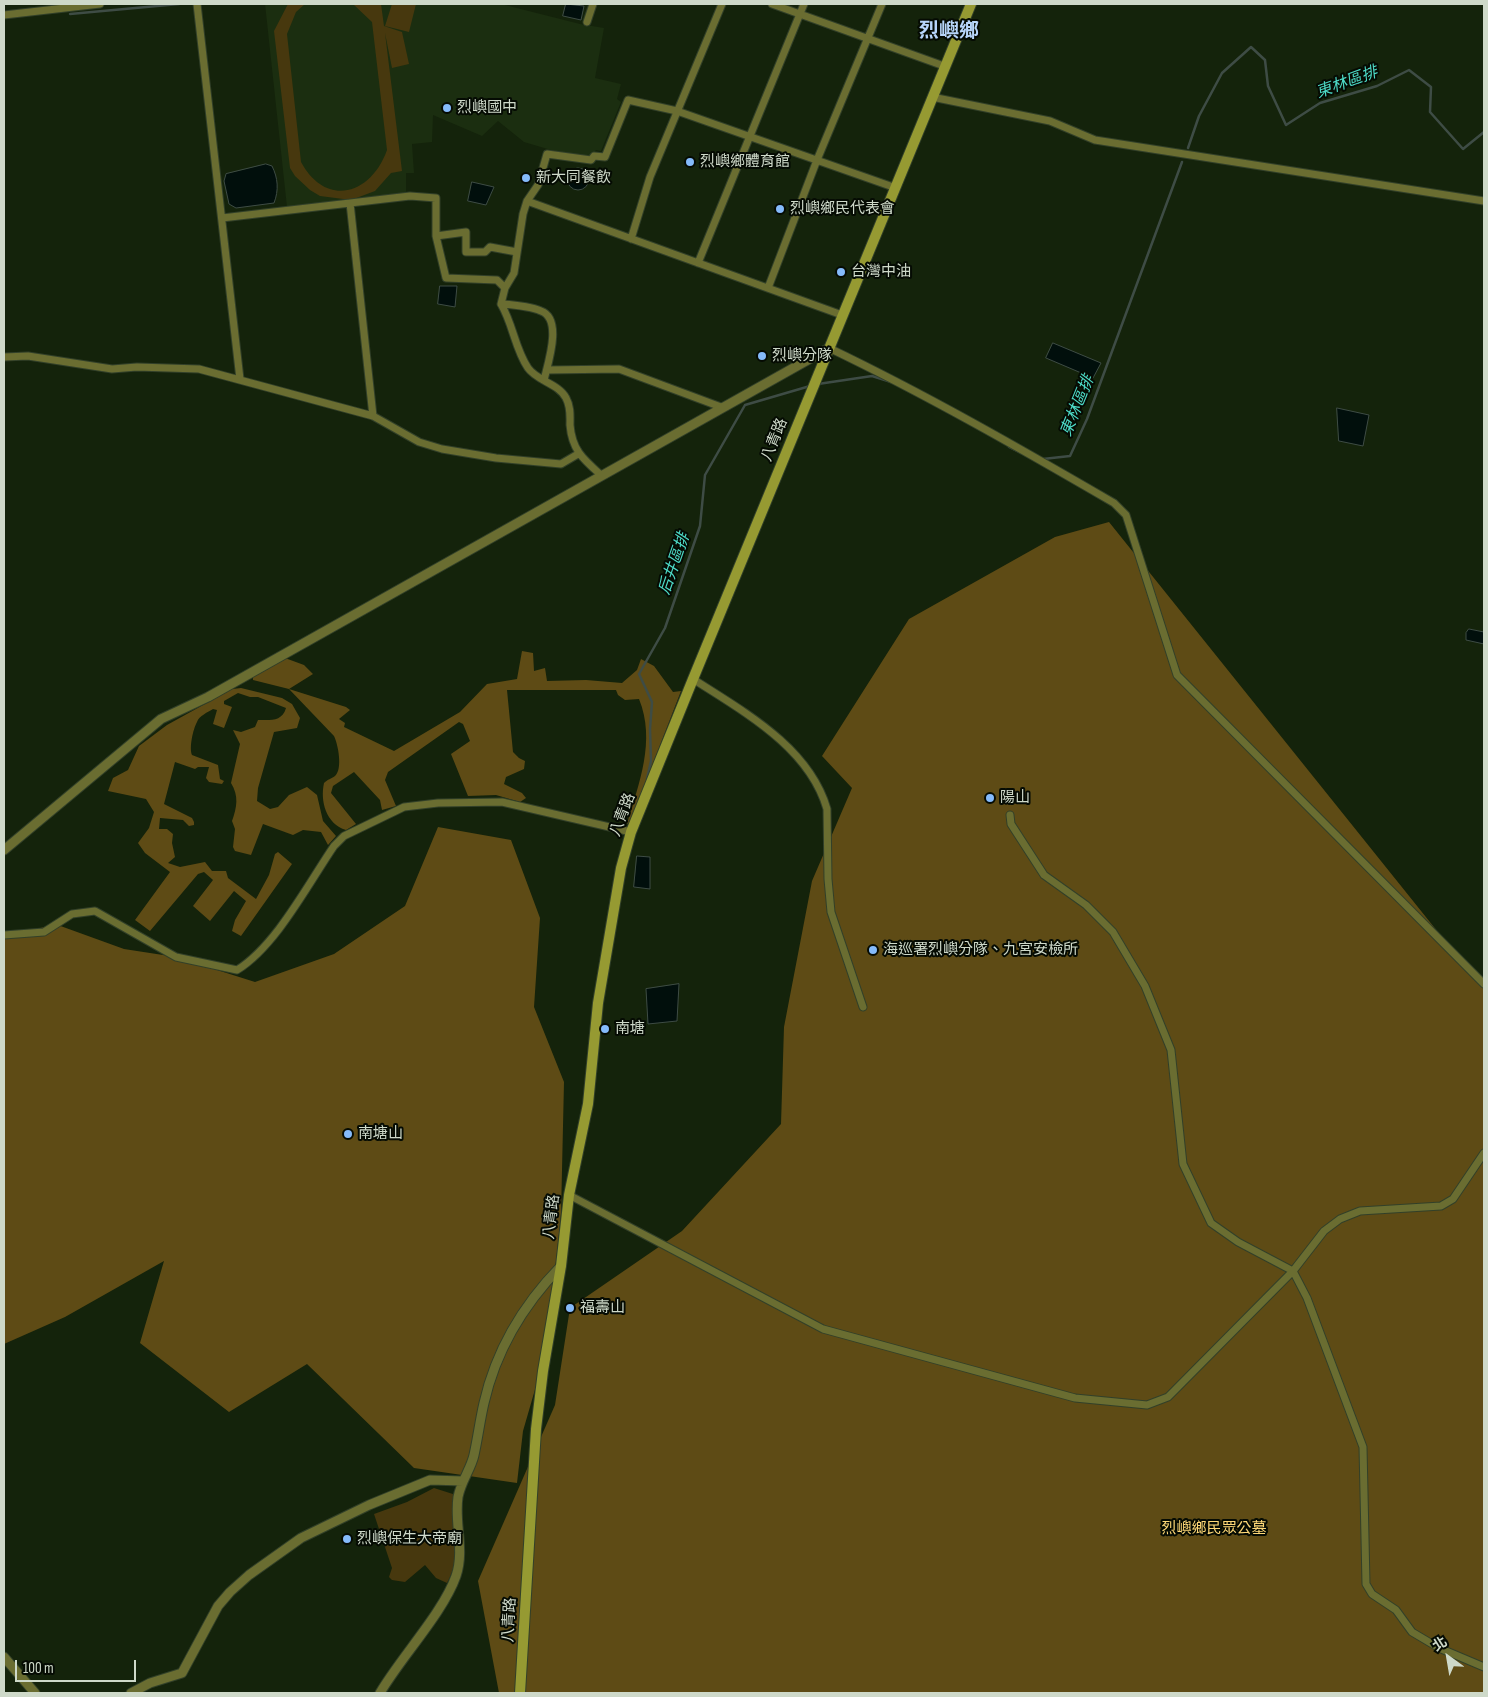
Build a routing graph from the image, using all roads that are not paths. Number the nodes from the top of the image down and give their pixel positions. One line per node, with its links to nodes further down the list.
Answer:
1 (100, 4): 10 (street)
2 (593, 4): 11 (street)
3 (722, 4): 15 (street)
4 (772, 4): 9 (street)
5 (804, 4): 9 (street)
6 (882, 4): 12 (street)
7 (972, 4): 13 (main road, 八青路)
8 (197, 5): 22 (street)
9 (800, 14): 12 (street); 16 (street)
10 (4, 15)
11 (587, 22)
12 (867, 38): 13 (street); 17 (street)
13 (944, 66): 14 (main road, 八青路)
14 (932, 97): 18 (main road, 八青路); 20 (street)
15 (677, 111): 16 (street); 19 (street); 24 (street)
16 (748, 136): 17 (street); 26 (street)
17 (816, 160): 18 (street); 28 (street)
18 (896, 188): 30 (main road, 八青路)
19 (527, 201): 24 (street); 25 (street)
20 (1484, 202)
21 (350, 203): 22 (street); 23 (street); 37 (street)
22 (222, 218): 34 (street)
23 (436, 236): 25 (street); 27 (street)
24 (631, 239): 26 (street)
25 (517, 252): 27 (street)
26 (698, 262): 28 (street)
27 (505, 288): 29 (street)
28 (768, 288): 30 (street)
29 (501, 304): 33 (street); 35 (street)
30 (842, 315): 31 (main road, 八青路)
31 (829, 348): 36 (street); 40 (main road, 八青路); 45 (street)
32 (4, 357): 34 (street)
33 (547, 370): 35 (street); 36 (street)
34 (240, 379): 37 (street)
35 (544, 380): 38 (street)
36 (721, 407): 39 (street)
37 (373, 416): 38 (street)
38 (578, 454): 39 (street)
39 (601, 474): 43 (street)
40 (693, 679): 42 (main road, 八青路); 46 (street)
41 (1010, 815): 50 (street)
42 (631, 832): 44 (street); 48 (main road, 八青路)
43 (4, 850)
44 (4, 935)
45 (1484, 984)
46 (863, 1007)
47 (1484, 1153): 50 (street)
48 (569, 1195): 49 (main road, 八青路); 50 (street)
49 (561, 1266): 51 (street); 57 (main road, 八青路)
50 (1293, 1271): 53 (street)
51 (463, 1481): 55 (street); 56 (street)
52 (4, 1658): 54 (street)
53 (1484, 1667)
54 (35, 1693)
55 (131, 1693)
56 (380, 1693)
57 (520, 1693)

